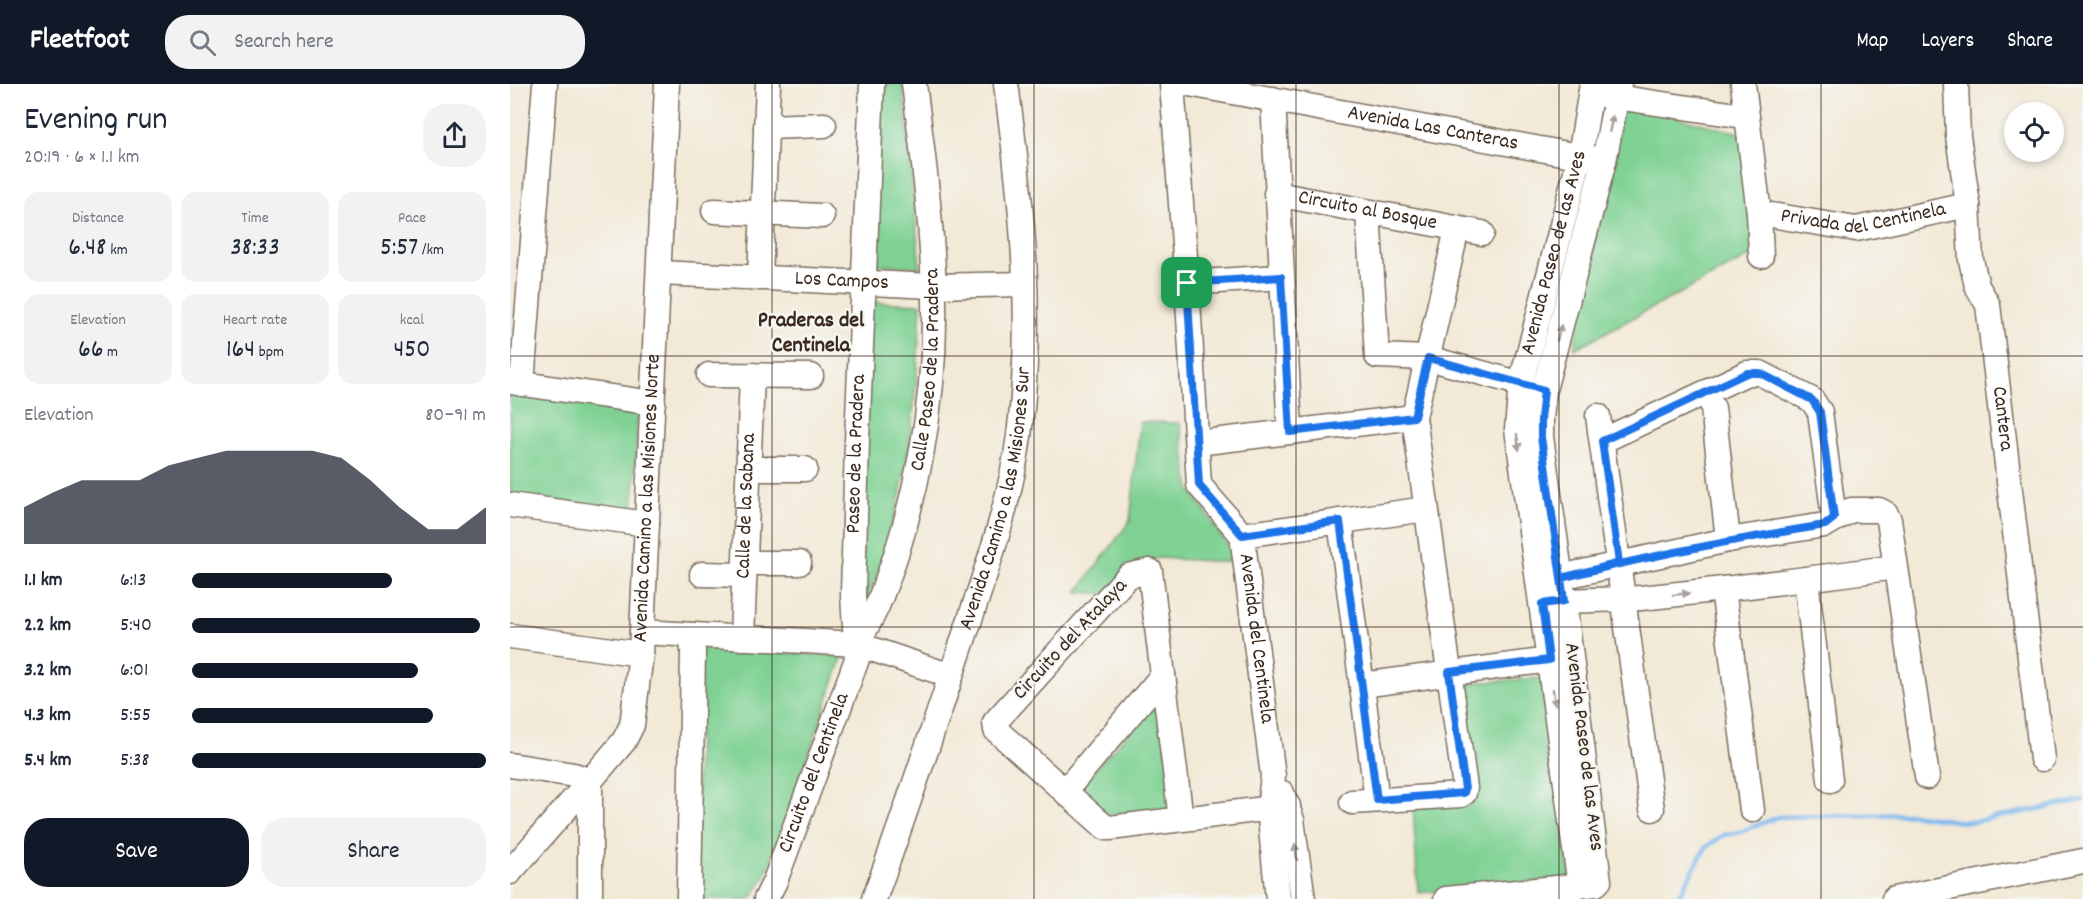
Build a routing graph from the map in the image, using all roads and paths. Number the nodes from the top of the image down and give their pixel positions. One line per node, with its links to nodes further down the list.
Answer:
1 (545, 84): 42 (street)
2 (667, 84): 31 (street, Avenida Camino a las Misiones Norte)
3 (768, 84): 16 (street)
4 (872, 84): 34 (street, Paseo de la Pradera)
5 (914, 84): 37 (street, Calle Paseo de la Pradera)
6 (1006, 84): 36 (street, Avenida Camino a las Misiones Sur)
7 (1172, 84): 35 (street, Avenida del Centinela)
8 (1189, 84): 13 (street, Avenida Las Canteras)
9 (1743, 84): 24 (street)
10 (1955, 84): 20 (street, Cantera)
11 (1592, 89): 12 (street); 17 (street, Avenida Paseo de las Aves)
12 (1618, 90): 14 (street); 18 (street, Avenida Paseo de las Aves, one-way to 12)
13 (1273, 99): 17 (street, Avenida Las Canteras); 19 (street, Circuito al Bosque)
14 (1737, 115)
15 (824, 125): 16 (street)
16 (766, 127): 23 (street)
17 (1580, 156): 18 (street, Avenida Las Canteras); 28 (street, Avenida Paseo de las Aves)
18 (1604, 161): 29 (street, Avenida Paseo de las Aves)
19 (1276, 194): 22 (street, Circuito al Bosque); 32 (street, Circuito al Bosque)
20 (1968, 205): 24 (street, Privada del Centinela); 80 (street, Cantera)
21 (714, 211): 23 (street)
22 (1368, 212): 26 (street, Circuito al Bosque); 38 (street)
23 (763, 213): 25 (street); 33 (street)
24 (1759, 213): 30 (street)
25 (822, 216)
26 (1457, 229): 27 (street, Circuito al Bosque); 38 (street, Circuito al Bosque)
27 (1482, 233)
28 (1556, 249): 29 (street); 43 (street, Avenida Paseo de las Aves)
29 (1579, 255): 44 (street, Avenida Paseo de las Aves, one-way to 29)
30 (1761, 256)
31 (659, 273): 33 (street, Los Campos); 45 (street, Avenida Camino a las Misiones Norte)
32 (1281, 277): 35 (street); 49 (street, Circuito al Bosque)
33 (760, 278): 34 (street, Los Campos)
34 (864, 283): 37 (street, Los Campos); 74 (street, Paseo de la Pradera)
35 (1187, 283): 51 (street, Avenida del Centinela)
36 (1024, 284): 37 (street, Los Campos); 78 (street, Avenida Camino a las Misiones Sur)
37 (932, 286): 74 (street, Calle Paseo de la Pradera)
38 (1428, 358): 43 (street); 48 (street, Circuito al Bosque)
39 (709, 375): 40 (street)
40 (752, 375): 41 (street); 52 (street, Calle de la Sabana)
41 (811, 376)
42 (516, 383): 45 (street)
43 (1521, 383): 44 (street); 68 (street, Avenida Paseo de las Aves, one-way to 68)
44 (1544, 390): 68 (street, Avenida Paseo de las Aves)
45 (653, 403): 58 (street, Avenida Camino a las Misiones Norte)
46 (1713, 408): 60 (street)
47 (1598, 416): 50 (street)
48 (1414, 417): 49 (street); 55 (street, Circuito al Bosque)
49 (1290, 432): 51 (street)
50 (1602, 441): 56 (street); 62 (street)
51 (1197, 443): 59 (street, Avenida del Centinela)
52 (748, 469): 53 (street); 64 (street, Calle de la Sabana)
53 (805, 469)
54 (510, 505): 58 (street)
55 (1426, 509): 57 (street); 76 (street, Circuito al Bosque)
56 (1834, 518): 60 (street); 63 (street)
57 (1340, 521): 59 (street); 79 (street)
58 (647, 524): 73 (street, Avenida Camino a las Misiones Norte)
59 (1242, 535): 88 (street, Avenida del Centinela)
60 (1728, 540): 62 (street)
61 (799, 563): 64 (street)
62 (1619, 563): 68 (street); 69 (street)
63 (1895, 567): 66 (street); 82 (street)
64 (745, 569): 65 (street); 72 (street, Calle de la Sabana)
65 (702, 574)
66 (1806, 579): 67 (street); 83 (street)
67 (1723, 589): 69 (street, one-way to 67); 90 (street)
68 (1551, 591): 69 (street); 75 (street, Avenida Paseo de las Aves); 94 (street, Avenida Paseo de las Aves)
69 (1623, 600): 89 (street)
70 (692, 635): 72 (street); 73 (street); 96 (street)
71 (510, 636): 73 (street)
72 (742, 638): 74 (street)
73 (642, 643): 84 (street, Avenida Camino a las Misiones Norte)
74 (857, 644): 78 (street); 97 (street, Circuito del Centinela)
75 (1549, 660): 76 (street); 94 (street, Avenida Paseo de las Aves, one-way to 94)
76 (1449, 672): 79 (street); 86 (street, Circuito al Bosque)
77 (1163, 675): 85 (street); 85 (street, Circuito del Atalaya); 91 (street, Circuito del Atalaya)
78 (951, 676): 98 (street, Avenida Camino a las Misiones Sur)
79 (1362, 685): 86 (street)
80 (2042, 759)
81 (510, 765): 84 (street)
82 (1927, 777)
83 (1830, 780)
84 (590, 782): 93 (street, Avenida Camino a las Misiones Norte); 95 (street)
85 (1065, 791): 91 (street, Circuito del Atalaya)
86 (1377, 800): 87 (street)
87 (1352, 802)
88 (1278, 807): 91 (street, Circuito del Atalaya); 99 (street, Avenida del Centinela); 100 (street, Avenida del Centinela, one-way to 88)
89 (1652, 808)
90 (1752, 810)
91 (1181, 819)
92 (2083, 861): 102 (street)
93 (510, 872)
94 (1590, 884): 101 (street)
95 (590, 899)
96 (689, 899)
97 (766, 899)
98 (874, 899)
99 (1278, 899)
100 (1303, 899)
101 (1446, 899)
102 (1894, 899)

